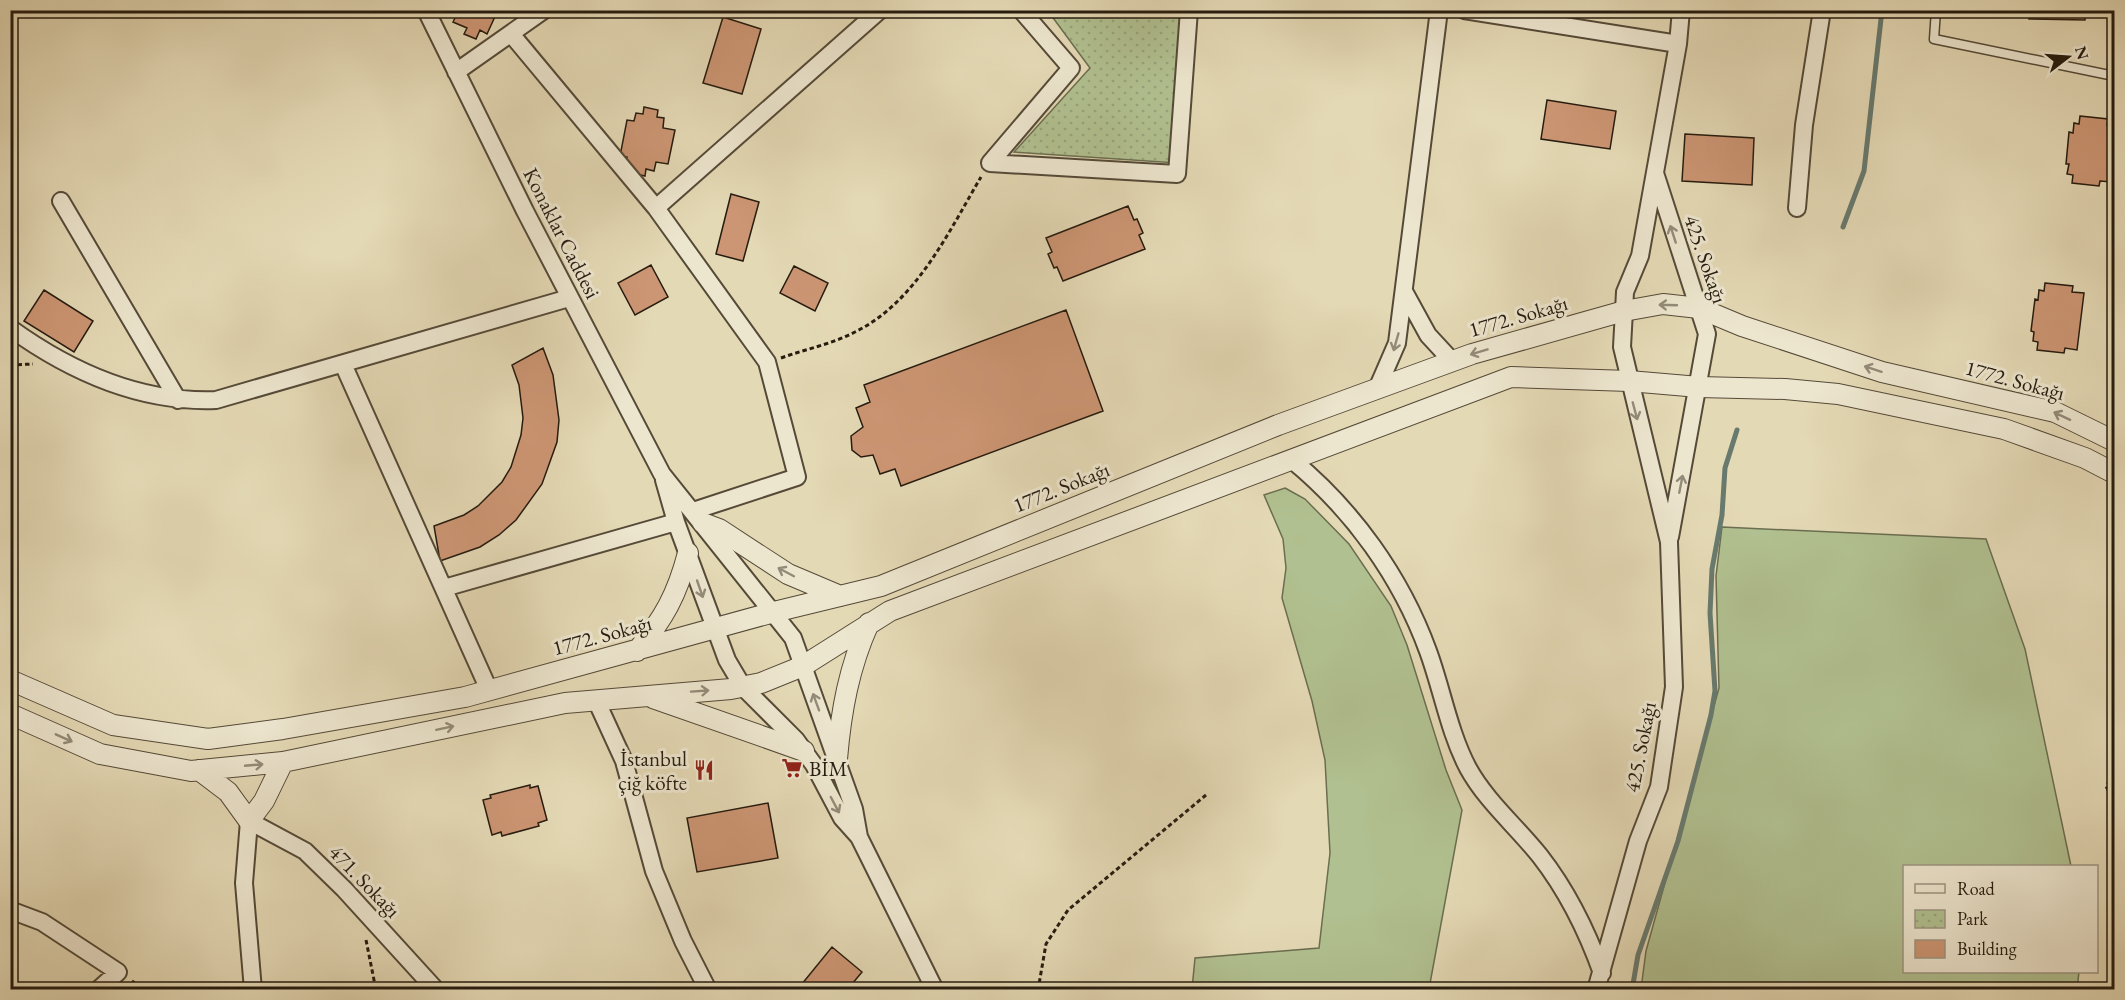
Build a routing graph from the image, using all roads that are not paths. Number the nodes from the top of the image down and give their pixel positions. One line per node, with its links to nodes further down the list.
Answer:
1 (426, 10): 13 (street, Konaklar Caddesi)
2 (544, 10): 11 (street)
3 (1021, 10): 4 (street)
4 (1189, 10)
5 (1439, 10): 19 (street)
6 (1464, 10): 12 (street)
7 (1681, 10): 12 (street, 425. Sokağı)
8 (1822, 10): 18 (street)
9 (1936, 10): 14 (lane)
10 (870, 13): 17 (street)
11 (512, 35): 13 (street); 17 (street)
12 (1678, 45): 15 (street, 425. Sokağı)
13 (456, 72): 20 (street, Konaklar Caddesi)
14 (2115, 76)
15 (1654, 169): 21 (street, 425. Sokağı, one-way to 15); 22 (street, 425. Sokağı)
16 (61, 201): 29 (street)
17 (656, 208): 34 (street)
18 (1797, 208)
19 (1405, 293): 24 (street); 28 (street, one-way to 28)
20 (569, 298): 25 (street); 33 (street, Konaklar Caddesi)
21 (1700, 308): 22 (street, 1772. Sokağı, one-way to 22); 27 (street, 425. Sokağı); 30 (street, 1772. Sokağı, one-way to 21)
22 (1624, 311): 24 (street, 1772. Sokağı, one-way to 24); 26 (street, 425. Sokağı)
23 (10, 328): 29 (street)
24 (1452, 361): 28 (street, 1772. Sokağı)
25 (343, 364): 29 (street); 38 (street)
26 (1629, 381): 27 (street); 31 (street); 36 (street, 425. Sokağı, one-way to 36)
27 (1699, 387): 32 (street); 36 (street, 425. Sokağı, one-way to 27)
28 (1377, 389): 39 (street, 1772. Sokağı)
29 (178, 400)
30 (2109, 434)
31 (1292, 460): 41 (street); 58 (street)
32 (2115, 473)
33 (662, 474): 34 (street, Konaklar Caddesi); 35 (street, Konaklar Caddesi)
34 (698, 517): 39 (street, one-way to 34); 40 (street, Konaklar Caddesi)
35 (676, 522): 37 (street, Konaklar Caddesi); 38 (street)
36 (1669, 542): 58 (street, 425. Sokağı)
37 (688, 553): 42 (street, Konaklar Caddesi, one-way to 42); 43 (street)
38 (444, 588): 47 (street)
39 (840, 596): 40 (street, 1772. Sokağı)
40 (774, 612): 42 (street, 1772. Sokağı); 44 (street, Konaklar Caddesi)
41 (869, 623): 44 (street); 52 (street)
42 (714, 630): 43 (street, 1772. Sokağı); 46 (street, Konaklar Caddesi)
43 (637, 651): 47 (street, 1772. Sokağı)
44 (803, 666): 46 (street); 52 (street, Konaklar Caddesi, one-way to 44)
45 (10, 680): 47 (street, 1772. Sokağı)
46 (743, 687): 48 (street, one-way to 46); 51 (street, Konaklar Caddesi)
47 (489, 690)
48 (645, 695): 49 (street); 51 (street)
49 (596, 700): 53 (street, one-way to 49); 62 (street)
50 (10, 714): 54 (street, one-way to 54)
51 (804, 751): 56 (street, Konaklar Caddesi, one-way to 56)
52 (837, 759): 56 (street, Konaklar Caddesi)
53 (283, 762): 54 (street, one-way to 53); 55 (street)
54 (199, 770): 55 (street)
55 (249, 821): 60 (street); 61 (street, 471. Sokağı)
56 (859, 837): 63 (street, Konaklar Caddesi)
57 (10, 910): 59 (street)
58 (1602, 973): 64 (street, 425. Sokağı)
59 (98, 990)
60 (253, 990)
61 (436, 990)
62 (708, 990)
63 (935, 990)
64 (1596, 990)

